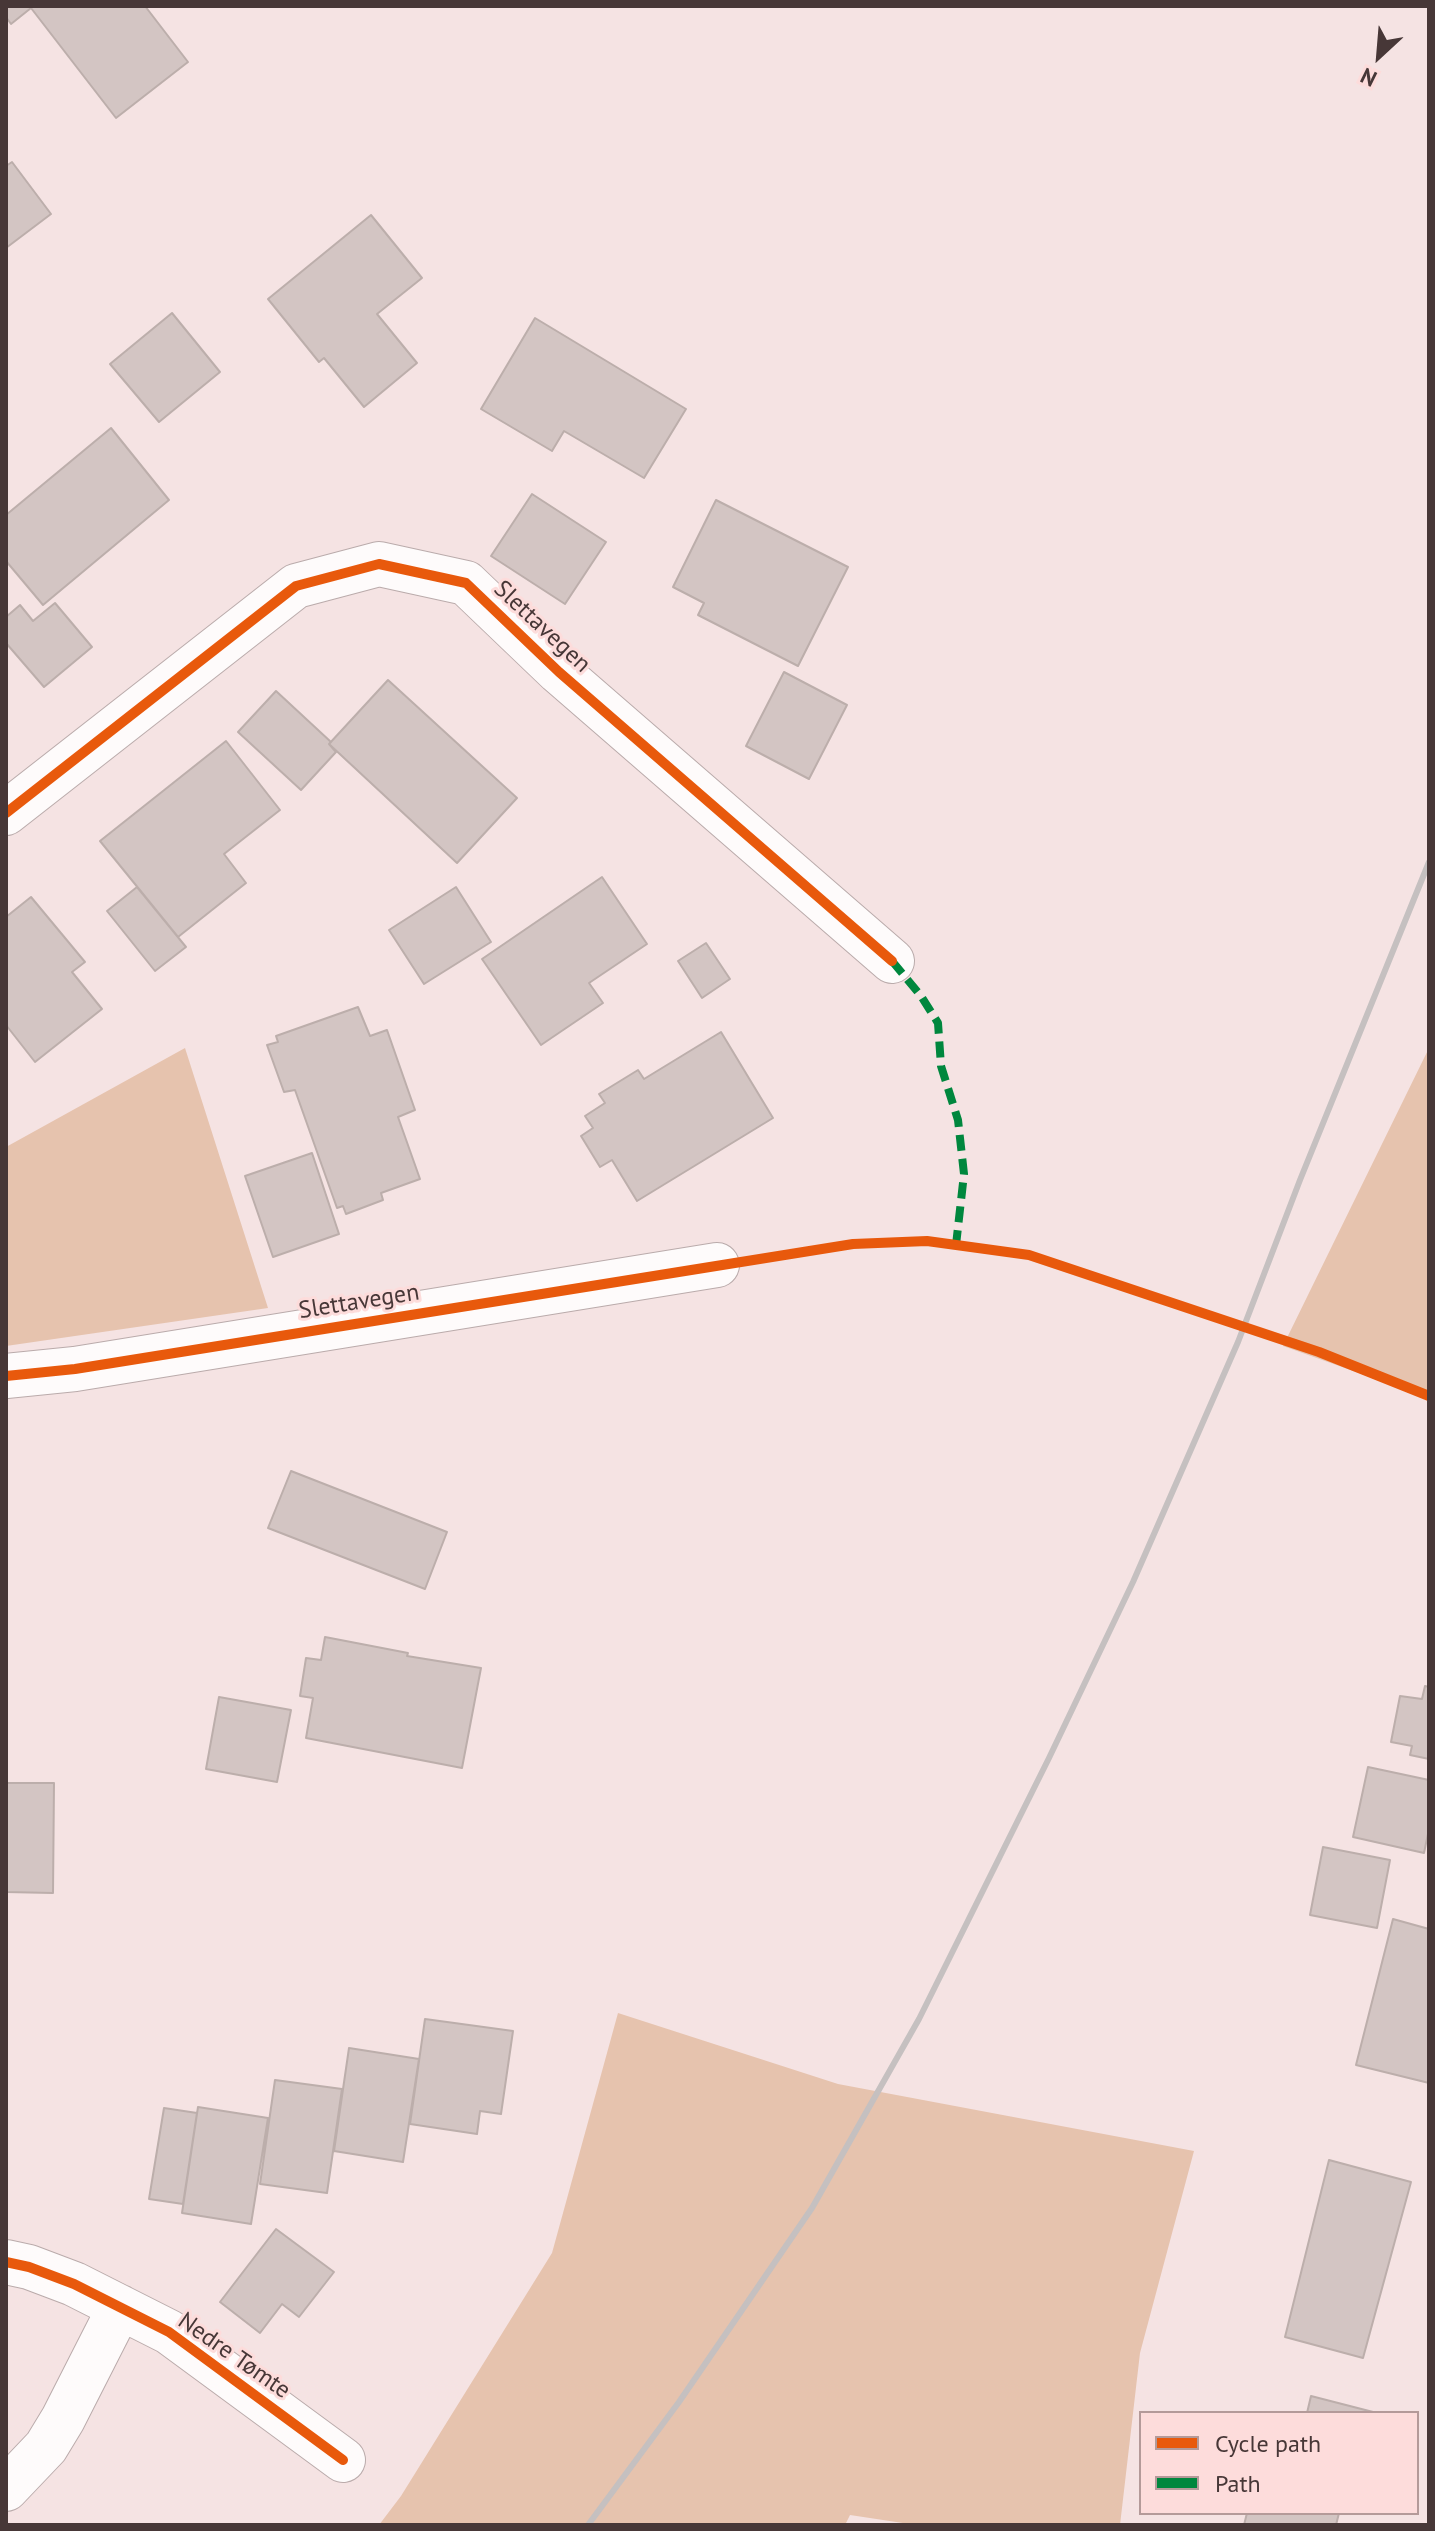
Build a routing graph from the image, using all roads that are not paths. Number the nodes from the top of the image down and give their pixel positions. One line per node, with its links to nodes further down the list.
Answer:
1 (6, 813): 2 (street, Slettavegen)
2 (892, 961)
3 (717, 1265): 4 (street, Slettavegen)
4 (6, 1376)
5 (6, 2262): 6 (street, Nedre Tømte)
6 (120, 2307): 7 (street, Nedre Tømte); 8 (street)
7 (343, 2460)
8 (6, 2489)

